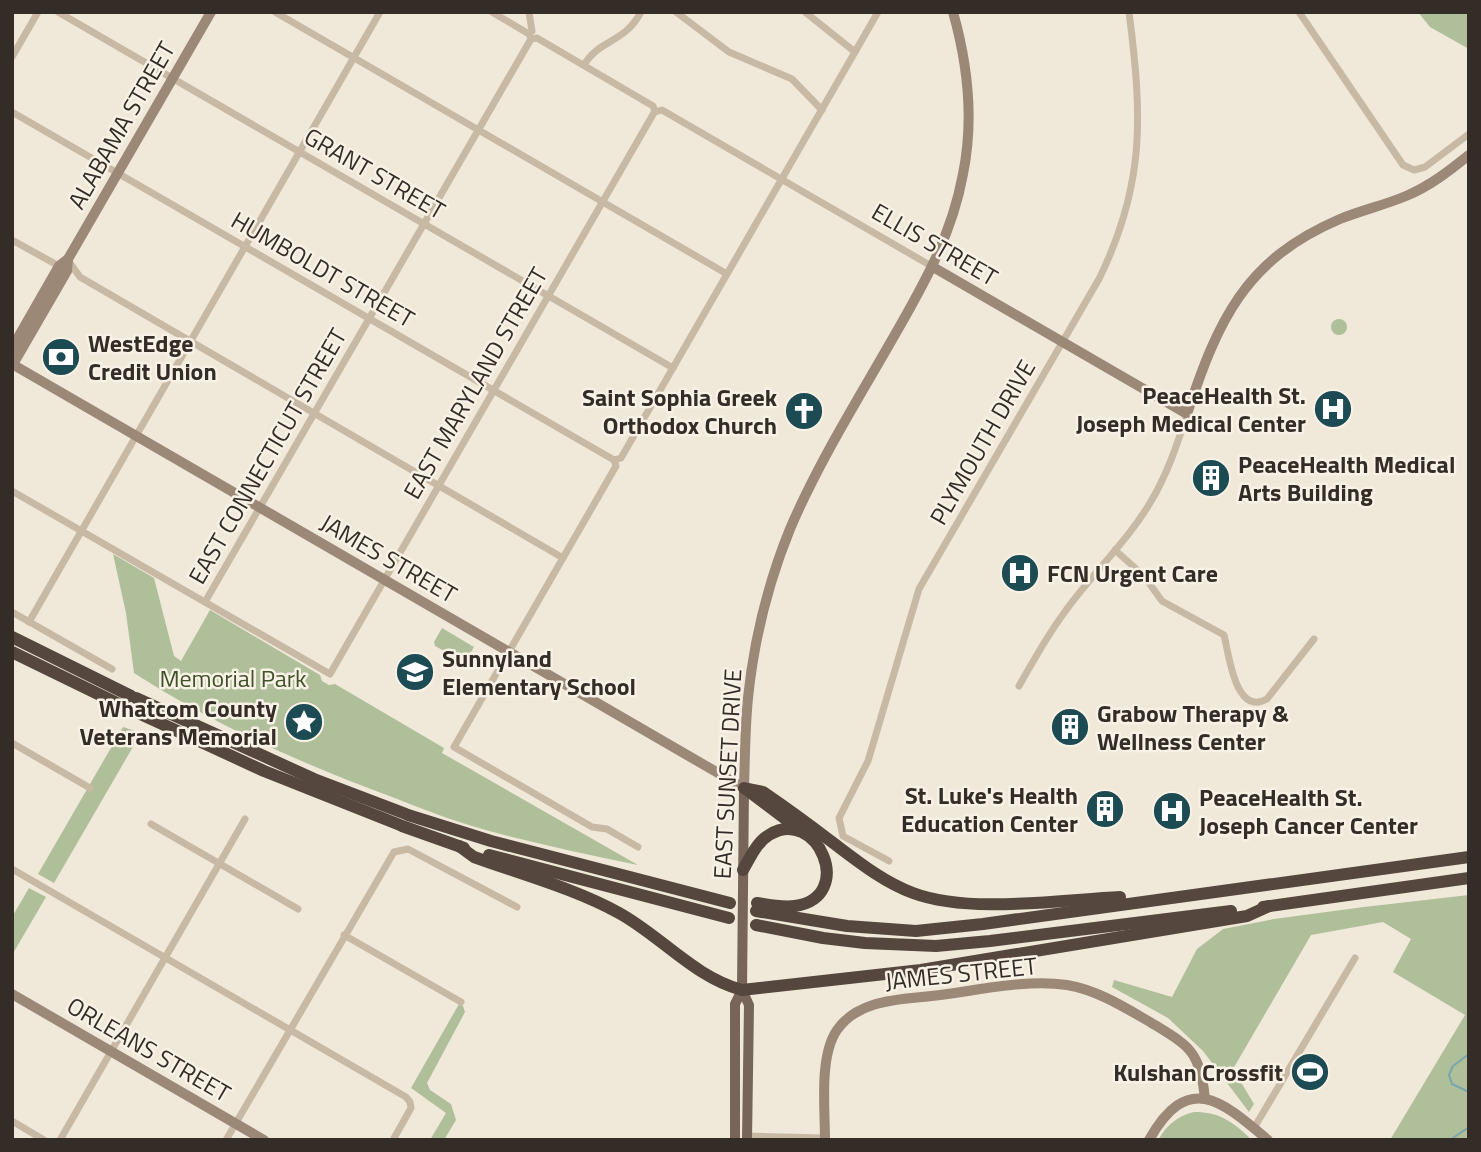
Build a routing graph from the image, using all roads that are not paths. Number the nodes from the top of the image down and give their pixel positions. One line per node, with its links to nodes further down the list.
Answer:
1 (38, 12): 17 (street)
2 (58, 12): 20 (street, GRANT STREET)
3 (211, 12): 20 (street, ALABAMA STREET)
4 (275, 12): 18 (street)
5 (380, 12): 18 (street)
6 (492, 12): 15 (street, ELLIS STREET)
7 (529, 12): 15 (street)
8 (641, 12): 19 (street)
9 (676, 12): 22 (street)
10 (805, 12): 16 (street)
11 (878, 12): 16 (street)
12 (953, 12): 36 (street, EAST SUNSET DRIVE)
13 (1129, 12): 41 (street, PLYMOUTH DRIVE)
14 (1299, 12): 25 (street)
15 (532, 35): 19 (street, ELLIS STREET); 24 (street, EAST CONNECTICUT STREET)
16 (855, 52): 22 (street)
17 (12, 57)
18 (354, 58): 24 (street); 26 (street)
19 (584, 65): 21 (street, ELLIS STREET)
20 (173, 78): 26 (street, GRANT STREET); 28 (street, ALABAMA STREET)
21 (657, 109): 29 (street, ELLIS STREET); 30 (street, EAST MARYLAND STREET)
22 (822, 110): 29 (street)
23 (12, 112): 28 (street, HUMBOLDT STREET)
24 (478, 130): 30 (street); 31 (street, EAST CONNECTICUT STREET)
25 (1469, 134)
26 (299, 152): 31 (street, GRANT STREET); 33 (street)
27 (1469, 155): 47 (street)
28 (118, 173): 33 (street, HUMBOLDT STREET); 34 (street, ALABAMA STREET)
29 (781, 180): 36 (street, ELLIS STREET); 37 (street)
30 (603, 202): 37 (street); 38 (street, EAST MARYLAND STREET)
31 (424, 224): 38 (street, GRANT STREET); 39 (street, EAST CONNECTICUT STREET)
32 (12, 240): 35 (street)
33 (245, 246): 39 (street, HUMBOLDT STREET); 40 (street)
34 (68, 259): 35 (street, ALABAMA STREET); 40 (street); 43 (street, ALABAMA STREET)
35 (59, 266): 42 (street, ALABAMA STREET)
36 (933, 267): 41 (street, ELLIS STREET); 69 (street, EAST SUNSET DRIVE)
37 (727, 274): 44 (street)
38 (548, 296): 44 (street, GRANT STREET); 45 (street, EAST MARYLAND STREET)
39 (369, 318): 45 (street, HUMBOLDT STREET); 46 (street, EAST CONNECTICUT STREET)
40 (191, 341): 46 (street); 48 (street)
41 (1062, 342): 47 (street, ELLIS STREET); 77 (street, PLYMOUTH DRIVE)
42 (12, 348)
43 (12, 365): 48 (street, JAMES STREET)
44 (673, 368): 49 (street)
45 (494, 390): 49 (street, HUMBOLDT STREET); 50 (street, EAST MARYLAND STREET)
46 (315, 412): 50 (street); 52 (street, EAST CONNECTICUT STREET)
47 (1187, 414): 54 (street)
48 (136, 436): 52 (street, JAMES STREET); 53 (street)
49 (617, 461): 55 (street)
50 (439, 486): 55 (street); 56 (street, EAST MARYLAND STREET)
51 (12, 491): 53 (street)
52 (260, 507): 56 (street, JAMES STREET); 57 (street, EAST CONNECTICUT STREET)
53 (81, 531): 57 (street); 59 (street)
54 (1115, 550): 61 (street); 65 (street)
55 (563, 558): 63 (street)
56 (384, 579): 57 (street, EAST MARYLAND STREET); 63 (street, JAMES STREET)
57 (205, 602)
58 (12, 612): 59 (street)
59 (29, 622): 64 (street)
60 (12, 637): 66 (highway)
61 (1314, 639)
62 (12, 652): 66 (highway)
63 (509, 652): 69 (street, JAMES STREET); 75 (street)
64 (112, 669)
65 (1019, 686)
66 (133, 704): 71 (highway)
67 (12, 743): 68 (street)
68 (90, 788)
69 (744, 788): 73 (highway); 80 (main road, EAST SUNSET DRIVE); 82 (highway)
70 (245, 819): 78 (street)
71 (404, 820): 74 (highway); 83 (highway)
72 (151, 824): 78 (street)
73 (808, 835): 80 (highway); 82 (highway)
74 (459, 846): 87 (highway); 92 (highway)
75 (638, 846)
76 (1469, 857): 82 (highway)
77 (889, 861)
78 (219, 863): 86 (street); 90 (street)
79 (12, 869): 90 (street)
80 (743, 872): 92 (main road, EAST SUNSET DRIVE)
81 (1469, 878): 84 (highway)
82 (1151, 900)
83 (730, 903)
84 (1269, 906): 88 (highway); 92 (highway)
85 (517, 907): 89 (street)
86 (298, 909)
87 (729, 918)
88 (756, 925)
89 (344, 934): 94 (street); 95 (street)
90 (165, 957): 95 (street); 96 (street)
91 (1355, 958): 100 (street)
92 (742, 990): 101 (main road, EAST SUNSET DRIVE); 108 (main road, EAST SUNSET DRIVE)
93 (12, 994): 96 (street, ORLEANS STREET)
94 (461, 1002)
95 (290, 1030): 99 (street); 107 (street)
96 (111, 1051): 99 (street, ORLEANS STREET); 104 (street)
97 (1205, 1099): 100 (street); 102 (street, JAMES STREET); 109 (street)
98 (12, 1121): 103 (street)
99 (236, 1124): 105 (street); 106 (street, ORLEANS STREET)
100 (1254, 1128): 110 (street)
101 (747, 1138): 102 (street)
102 (825, 1139)
103 (44, 1140)
104 (60, 1140)
105 (226, 1140)
106 (264, 1140)
107 (393, 1140)
108 (734, 1140)
109 (1149, 1140)
110 (1268, 1140)

